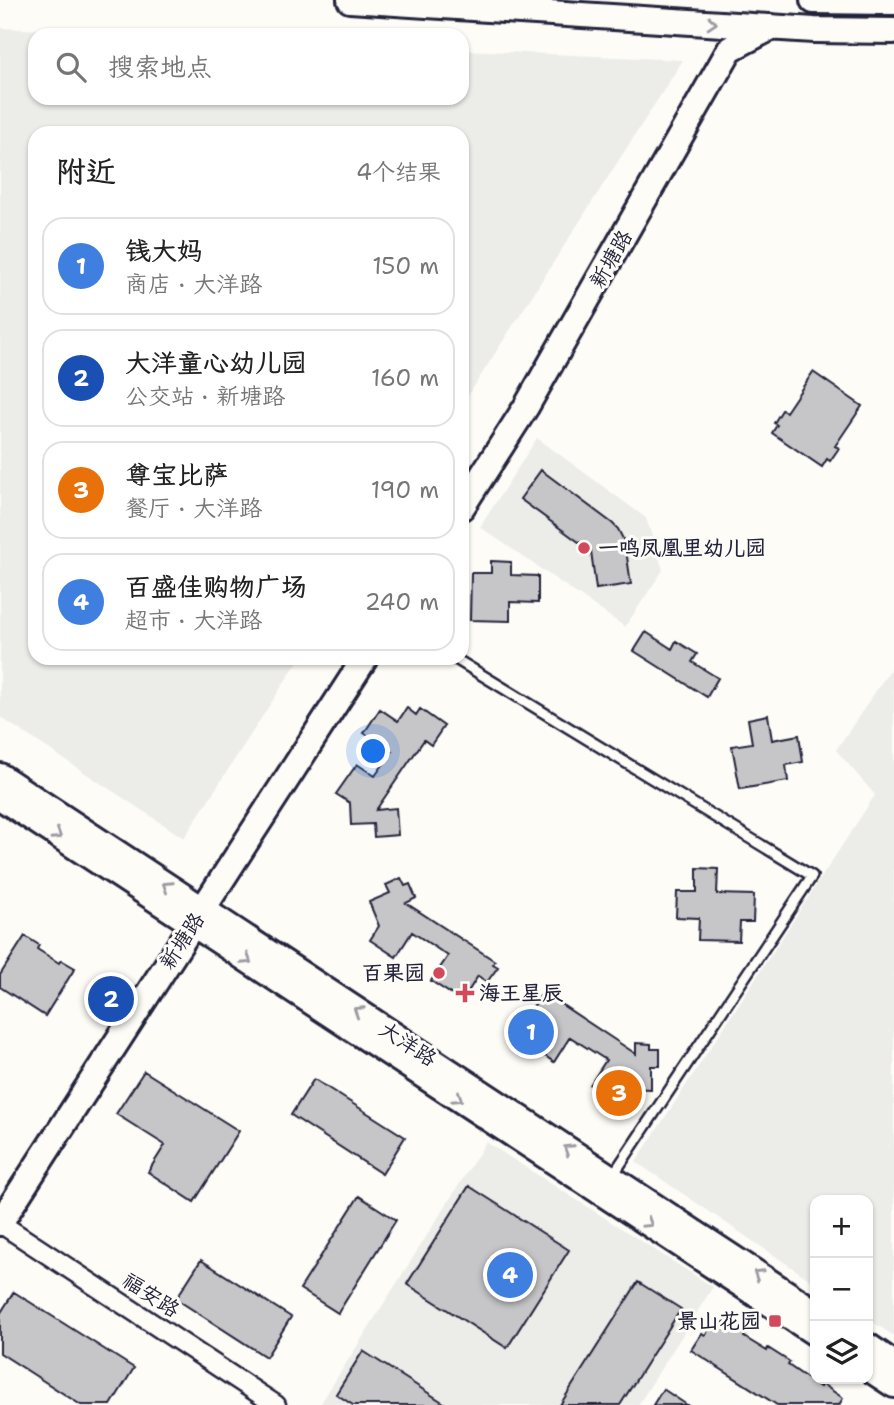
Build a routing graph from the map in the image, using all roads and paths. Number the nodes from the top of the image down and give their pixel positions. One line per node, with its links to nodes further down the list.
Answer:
1 (350, 0): 4 (street, one-way to 4)
2 (814, 0): 3 (main road)
3 (894, 1)
4 (772, 27): 5 (street); 6 (street, 新塘路)
5 (894, 31)
6 (469, 496)
7 (360, 665): 11 (street, 新塘路)
8 (465, 665): 12 (lane)
9 (0, 776): 11 (street, 大洋路, one-way to 9)
10 (0, 797): 11 (street, 大洋路, one-way to 11)
11 (198, 917): 12 (street, 大洋路, one-way to 11); 13 (street, 新塘路); 15 (street, 大洋路, one-way to 15)
12 (611, 1178): 14 (street, 大洋路, one-way to 12)
13 (0, 1223): 20 (street, 福安路)
14 (810, 1309)
15 (810, 1330)
16 (873, 1349): 17 (street)
17 (894, 1364)
18 (873, 1371): 19 (street)
19 (894, 1385)
20 (276, 1405)

